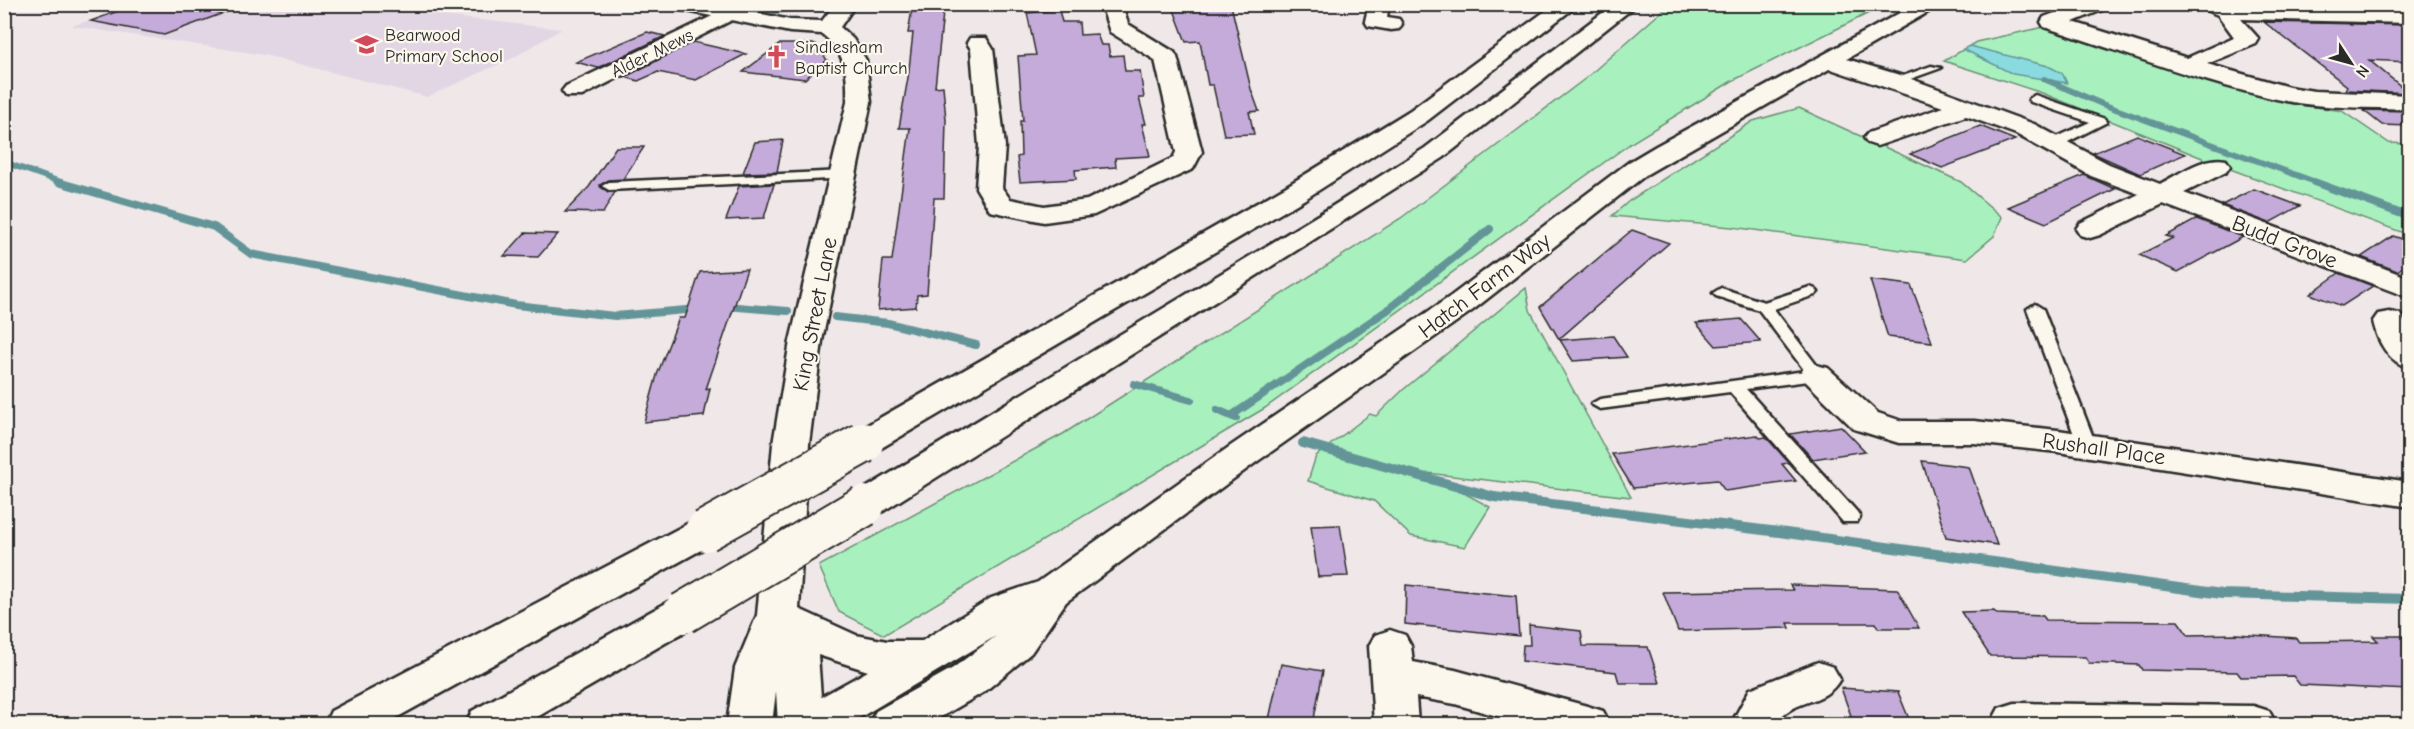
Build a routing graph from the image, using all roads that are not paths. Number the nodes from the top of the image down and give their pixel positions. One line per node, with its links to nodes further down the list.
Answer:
1 (682, 4): 9 (main road)
2 (846, 4): 12 (main road)
3 (1111, 4): 14 (main road)
4 (1569, 4): 49 (main road, bridge)
5 (1628, 4): 50 (main road, bridge)
6 (1932, 4): 15 (main road, Hatch Farm Way)
7 (2100, 4): 16 (main road)
8 (2218, 8): 10 (main road); 16 (main road)
9 (729, 14): 12 (main road); 19 (main road, Alder Mews)
10 (2379, 16): 11 (main road); 13 (main road)
11 (2409, 16)
12 (828, 28): 26 (main road, King Street Lane)
13 (2409, 36)
14 (986, 47)
15 (1830, 61): 18 (main road, Budd Grove); 43 (main road, Hatch Farm Way)
16 (2189, 66): 21 (main road)
17 (1935, 68): 18 (lane)
18 (1895, 81): 22 (main road, Budd Grove)
19 (574, 91)
20 (2035, 99): 24 (lane)
21 (2409, 102)
22 (1967, 107): 23 (main road); 24 (main road, Budd Grove)
23 (1877, 138)
24 (2051, 145): 28 (main road, Budd Grove)
25 (2217, 166): 28 (main road)
26 (844, 175): 27 (lane); 44 (main road, King Street Lane)
27 (609, 186)
28 (2161, 194): 29 (main road); 30 (main road, Budd Grove)
29 (2090, 229)
30 (2409, 289)
31 (1810, 292): 33 (lane)
32 (1720, 293): 33 (lane)
33 (1764, 307): 37 (lane)
34 (2035, 309): 40 (lane)
35 (2403, 316): 36 (main road)
36 (2409, 358)
37 (1815, 375): 38 (lane); 40 (main road, Rushall Place)
38 (1734, 386): 39 (lane); 42 (lane)
39 (1600, 404)
40 (2087, 445): 41 (main road, Rushall Place)
41 (2409, 495)
42 (1850, 517)
43 (1052, 592): 45 (main road, Hatch Farm Way); 54 (main road, Hatch Farm Way)
44 (783, 618): 45 (main road); 51 (main road, King Street Lane); 52 (main road, King Street Lane)
45 (930, 657): 53 (main road, Hatch Farm Way)
46 (1818, 679): 57 (main road)
47 (2015, 721): 48 (main road)
48 (2088, 722): 58 (main road)
49 (347, 724)
50 (488, 724)
51 (750, 724)
52 (800, 724)
53 (812, 724)
54 (892, 724)
55 (1396, 724): 56 (main road)
56 (1587, 724)
57 (1753, 724)
58 (2253, 724)

